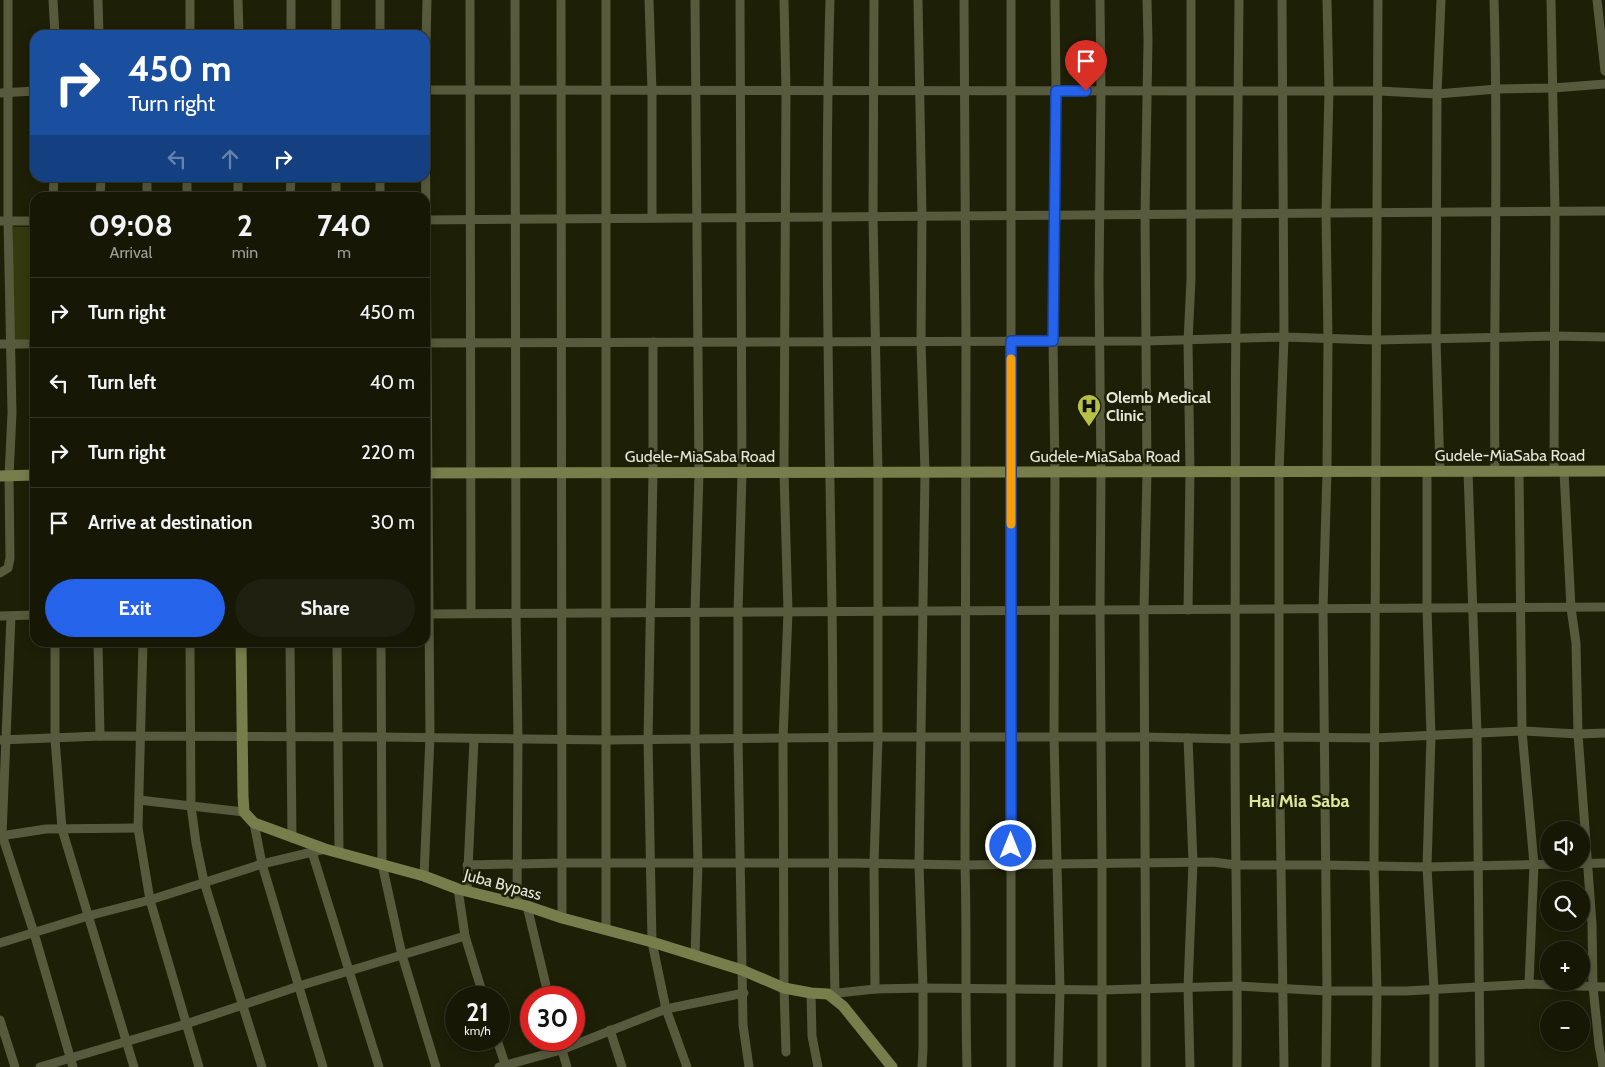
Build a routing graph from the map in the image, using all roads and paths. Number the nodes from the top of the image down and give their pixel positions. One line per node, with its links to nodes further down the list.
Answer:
1 (8, 0): 70 (street)
2 (53, 0): 35 (street)
3 (98, 0): 36 (street)
4 (190, 0): 37 (street)
5 (238, 0): 38 (street)
6 (291, 0): 39 (street)
7 (336, 0): 40 (street)
8 (380, 0): 41 (street)
9 (427, 0): 42 (street)
10 (470, 0): 48 (street)
11 (515, 0): 49 (street)
12 (561, 0): 50 (street)
13 (606, 0): 51 (street)
14 (649, 0): 52 (street)
15 (695, 0): 54 (street)
16 (740, 0): 55 (street)
17 (784, 0): 56 (street)
18 (830, 0): 57 (street)
19 (874, 0): 58 (street)
20 (918, 0): 59 (street)
21 (964, 0): 60 (street)
22 (1011, 0): 61 (street)
23 (1055, 0): 62 (street)
24 (1100, 0): 63 (street)
25 (1147, 0): 64 (street)
26 (1191, 0): 65 (street)
27 (1238, 0): 66 (street)
28 (1282, 0): 67 (street)
29 (1328, 0): 68 (street)
30 (1378, 0): 69 (street)
31 (1441, 0): 71 (street)
32 (1494, 0): 46 (street)
33 (1551, 0): 45 (street)
34 (1597, 0): 43 (street)
35 (55, 30)
36 (99, 30)
37 (190, 30)
38 (239, 30)
39 (291, 30)
40 (336, 30)
41 (380, 30)
42 (426, 30)
43 (1605, 70)
44 (1605, 84): 45 (street)
45 (1553, 88): 46 (street); 75 (street)
46 (1496, 89): 71 (street); 74 (street)
47 (430, 90): 48 (street)
48 (470, 90): 49 (street); 97 (street)
49 (515, 90): 50 (street); 94 (street)
50 (560, 90): 51 (street); 95 (street)
51 (606, 90): 52 (street); 90 (street)
52 (652, 90): 54 (street); 91 (street)
53 (30, 91): 70 (street)
54 (696, 91): 55 (street); 92 (street)
55 (741, 91): 56 (street); 93 (street)
56 (786, 91): 57 (street); 88 (street)
57 (827, 91): 58 (street); 89 (street)
58 (873, 91): 59 (street); 84 (street)
59 (920, 91): 60 (street); 85 (street)
60 (965, 91): 61 (street); 86 (street)
61 (1011, 91): 62 (street); 87 (street)
62 (1056, 91): 63 (street); 82 (street)
63 (1101, 91): 64 (street); 83 (street)
64 (1146, 91): 65 (street); 78 (street)
65 (1192, 91): 66 (street); 79 (street)
66 (1238, 91): 67 (street); 80 (street)
67 (1283, 91): 68 (street); 81 (street)
68 (1329, 91): 69 (street); 76 (street)
69 (1378, 91): 71 (street); 77 (street)
70 (4, 93): 98 (street)
71 (1437, 94): 73 (street)
72 (1605, 211): 75 (street)
73 (1437, 212): 74 (street); 77 (street); 107 (street)
74 (1496, 212): 75 (street); 102 (street)
75 (1555, 212): 100 (street)
76 (1326, 213): 77 (street); 81 (street); 105 (street)
77 (1376, 213): 106 (street)
78 (1145, 214): 79 (street); 83 (street); 111 (street)
79 (1190, 214): 80 (street); 112 (street)
80 (1237, 214): 81 (street); 104 (street)
81 (1282, 214): 101 (street)
82 (1054, 215): 83 (street); 87 (street); 109 (street)
83 (1099, 215): 110 (street)
84 (873, 216): 85 (street); 89 (street); 121 (street)
85 (922, 216): 86 (street); 122 (street)
86 (966, 216): 87 (street); 123 (street)
87 (1011, 216): 108 (street)
88 (785, 217): 89 (street); 93 (street); 119 (street)
89 (826, 217): 120 (street)
90 (606, 218): 91 (street); 95 (street); 115 (street)
91 (652, 218): 92 (street)
92 (697, 218): 93 (street); 117 (street)
93 (740, 218): 118 (street)
94 (515, 219): 95 (street); 97 (street); 113 (street)
95 (561, 219): 114 (street)
96 (430, 220): 97 (street)
97 (470, 220): 125 (street)
98 (4, 221): 99 (street); 127 (street)
99 (30, 221)
100 (1554, 336): 102 (street); 103 (street); 134 (street)
101 (1284, 337): 104 (street); 105 (street); 149 (street)
102 (1494, 337): 107 (street); 132 (street)
103 (1605, 337)
104 (1235, 338): 112 (street); 148 (street)
105 (1328, 338): 106 (street); 150 (street)
106 (1376, 340): 107 (street); 151 (street)
107 (1436, 340): 130 (street)
108 (1011, 341): 109 (street); 123 (street); 143 (street)
109 (1053, 341): 110 (street); 144 (street)
110 (1100, 341): 111 (street); 145 (street)
111 (1146, 341): 112 (street); 146 (street)
112 (1188, 341): 147 (street)
113 (516, 342): 114 (street); 125 (street); 154 (street)
114 (561, 342): 115 (street); 155 (street)
115 (606, 342): 116 (street); 156 (street)
116 (653, 342): 117 (street); 136 (street)
117 (698, 342): 118 (street); 137 (street)
118 (741, 342): 119 (street); 157 (street)
119 (785, 342): 120 (street); 138 (street)
120 (827, 342): 121 (street); 139 (street)
121 (874, 342): 122 (street); 140 (street)
122 (921, 342): 123 (street); 141 (street)
123 (966, 342): 142 (street)
124 (430, 343): 125 (street)
125 (470, 343): 153 (street)
126 (0, 344): 127 (street)
127 (11, 344): 128 (street); 159 (street)
128 (30, 344)
129 (1427, 471): 130 (main road, Gudele-MiaSaba Road); 151 (main road, Gudele-MiaSaba Road); 167 (street)
130 (1440, 471): 131 (main road, Gudele-MiaSaba Road)
131 (1468, 471): 132 (main road, Gudele-MiaSaba Road); 168 (street)
132 (1495, 471): 133 (main road, Gudele-MiaSaba Road)
133 (1520, 471): 134 (main road, Gudele-MiaSaba Road); 162 (street)
134 (1559, 471): 135 (main road, Gudele-MiaSaba Road); 163 (street)
135 (1605, 471)
136 (652, 472): 137 (main road, Gudele-MiaSaba Road); 156 (main road, Gudele-MiaSaba Road); 185 (street)
137 (699, 472): 157 (main road, Gudele-MiaSaba Road); 178 (street)
138 (784, 472): 139 (main road, Gudele-MiaSaba Road); 157 (main road, Gudele-MiaSaba Road); 180 (street)
139 (829, 472): 140 (main road, Gudele-MiaSaba Road); 181 (street)
140 (878, 472): 141 (main road, Gudele-MiaSaba Road); 182 (street)
141 (925, 472): 142 (main road, Gudele-MiaSaba Road); 174 (street)
142 (966, 472): 143 (main road, Gudele-MiaSaba Road); 175 (street)
143 (1011, 472): 144 (main road, Gudele-MiaSaba Road); 164 (street)
144 (1055, 472): 145 (main road, Gudele-MiaSaba Road); 176 (street)
145 (1101, 472): 146 (main road, Gudele-MiaSaba Road); 169 (street)
146 (1146, 472): 147 (main road, Gudele-MiaSaba Road); 170 (street)
147 (1190, 472): 148 (main road, Gudele-MiaSaba Road); 171 (street)
148 (1235, 472): 149 (main road, Gudele-MiaSaba Road); 172 (street)
149 (1280, 472): 150 (main road, Gudele-MiaSaba Road); 173 (street)
150 (1327, 472): 151 (main road, Gudele-MiaSaba Road); 165 (street)
151 (1376, 472): 166 (street)
152 (430, 473): 153 (main road, Gudele-MiaSaba Road)
153 (470, 473): 154 (main road, Gudele-MiaSaba Road); 187 (street)
154 (516, 473): 155 (main road, Gudele-MiaSaba Road); 177 (street)
155 (561, 473): 156 (main road, Gudele-MiaSaba Road); 183 (street)
156 (606, 473): 184 (street)
157 (742, 474): 179 (street)
158 (30, 475): 159 (main road)
159 (4, 476): 160 (street)
160 (0, 573)
161 (1605, 607): 163 (street)
162 (1521, 608): 163 (street); 168 (street); 200 (street)
163 (1571, 608): 203 (street)
164 (1011, 609): 175 (street); 176 (street); 216 (street)
165 (1323, 609): 166 (street); 173 (street); 225 (street)
166 (1376, 609): 167 (street); 226 (street)
167 (1426, 609): 168 (street); 207 (street)
168 (1474, 609): 202 (street)
169 (1100, 610): 170 (street); 176 (street); 223 (street)
170 (1144, 610): 171 (street); 218 (street)
171 (1188, 610): 172 (street)
172 (1235, 610): 173 (street); 232 (street)
173 (1280, 610): 219 (street)
174 (923, 611): 175 (street); 182 (street); 222 (street)
175 (965, 611): 215 (street)
176 (1055, 611): 217 (street)
177 (516, 612): 183 (street); 187 (street); 220 (street)
178 (695, 612): 179 (street); 185 (street); 230 (street)
179 (738, 612): 180 (street); 221 (street)
180 (788, 612): 181 (street); 231 (street)
181 (832, 612): 182 (street); 213 (street)
182 (877, 612): 214 (street)
183 (561, 613): 184 (street); 229 (street)
184 (606, 613): 185 (street); 234 (street)
185 (650, 613): 235 (street)
186 (430, 614): 187 (street)
187 (471, 614)
188 (30, 615): 190 (street)
189 (0, 616): 190 (street)
190 (11, 616): 233 (street)
191 (55, 647): 227 (street)
192 (98, 647): 204 (street)
193 (143, 647): 208 (street)
194 (190, 647): 205 (street)
195 (241, 647): 209 (main road)
196 (290, 647): 206 (street)
197 (337, 647): 210 (street)
198 (381, 647): 211 (street)
199 (428, 647): 212 (street)
200 (1522, 731): 202 (street); 203 (street); 266 (street)
201 (1605, 733): 203 (street)
202 (1477, 734): 207 (street); 274 (street)
203 (1578, 734): 239 (street)
204 (100, 736): 208 (street); 227 (street)
205 (190, 736): 208 (street); 209 (street); 237 (street)
206 (291, 736): 209 (street); 210 (street); 244 (street)
207 (1431, 736): 226 (street); 276 (street)
208 (141, 737): 236 (street)
209 (244, 737): 238 (main road)
210 (338, 737): 211 (street); 247 (street)
211 (381, 737): 212 (street); 256 (street)
212 (430, 737): 228 (street); 278 (street)
213 (832, 737): 214 (street); 231 (street); 260 (street)
214 (878, 737): 222 (street); 261 (street)
215 (966, 737): 216 (street); 222 (street); 269 (street)
216 (1011, 737): 217 (street); 263 (street)
217 (1054, 737): 223 (street); 270 (street)
218 (1144, 737): 223 (street); 224 (street); 265 (street)
219 (1279, 737): 225 (street); 232 (street); 272 (street)
220 (518, 738): 228 (street); 229 (street); 257 (street)
221 (738, 738): 230 (street); 231 (street); 259 (street)
222 (920, 738): 262 (street)
223 (1101, 738): 264 (street)
224 (1188, 738): 232 (street); 248 (street)
225 (1324, 738): 226 (street); 273 (street)
226 (1375, 738): 275 (street)
227 (55, 739): 233 (street); 242 (street)
228 (474, 739): 268 (street)
229 (561, 739): 234 (street); 249 (street)
230 (695, 739): 235 (street); 251 (street)
231 (783, 739): 252 (street)
232 (1235, 739): 271 (street)
233 (3, 740): 243 (street)
234 (606, 740): 235 (street); 250 (street)
235 (648, 740): 258 (street)
236 (139, 800): 237 (street); 241 (street)
237 (191, 806): 238 (street); 279 (street)
238 (244, 812): 240 (main road, Juba Bypass)
239 (1584, 821)
240 (254, 823): 244 (main road, Juba Bypass); 255 (street)
241 (138, 828): 242 (street); 281 (street)
242 (62, 829): 243 (street); 283 (street)
243 (1, 836): 286 (street)
244 (292, 838): 245 (main road, Juba Bypass)
245 (326, 849): 246 (street); 247 (main road, Juba Bypass)
246 (312, 852): 255 (street); 293 (street)
247 (338, 853): 256 (main road, Juba Bypass)
248 (1193, 862): 265 (street); 271 (street); 305 (street)
249 (563, 863): 250 (street); 257 (street); 284 (street)
250 (606, 863): 258 (street); 285 (street)
251 (698, 863): 258 (street); 259 (street); 291 (street)
252 (784, 863): 259 (street); 260 (street); 302 (street)
253 (1590, 863): 254 (street)
254 (1605, 863)
255 (262, 864): 279 (street); 295 (street)
256 (382, 864): 278 (main road, Juba Bypass); 290 (street)
257 (517, 864): 268 (street); 282 (street)
258 (651, 864): 288 (street)
259 (741, 864): 292 (street)
260 (832, 864): 261 (street); 317 (street)
261 (874, 864): 262 (street); 306 (street)
262 (919, 864): 269 (street); 303 (street)
263 (1011, 864): 269 (street); 270 (street); 307 (street)
264 (1102, 864): 265 (street); 270 (street); 311 (street)
265 (1144, 864): 312 (street)
266 (1534, 864): 267 (street); 274 (street); 294 (street)
267 (1540, 864)
268 (467, 865): 280 (street)
269 (965, 865): 304 (street)
270 (1057, 865): 308 (street)
271 (1236, 865): 272 (street); 298 (street)
272 (1282, 865): 273 (street); 309 (street)
273 (1326, 865): 275 (street); 313 (street)
274 (1479, 865): 276 (street); 299 (street)
275 (1374, 867): 276 (street); 314 (street)
276 (1427, 868): 310 (street)
277 (1588, 871): 300 (street)
278 (424, 876): 280 (main road, Juba Bypass)
279 (204, 882): 281 (street); 318 (street)
280 (463, 890): 282 (main road, Juba Bypass); 287 (street)
281 (150, 900): 283 (street); 321 (street)
282 (522, 905): 284 (main road, Juba Bypass); 297 (street)
283 (88, 916): 286 (street); 324 (street)
284 (562, 918): 285 (main road, Juba Bypass)
285 (606, 930): 288 (main road, Juba Bypass)
286 (34, 933): 289 (street); 329 (street)
287 (464, 936): 290 (street); 296 (street)
288 (652, 942): 291 (main road, Juba Bypass); 319 (street)
289 (0, 943)
290 (402, 955): 293 (street); 338 (street)
291 (696, 956): 292 (main road, Juba Bypass)
292 (742, 970): 302 (main road, Juba Bypass); 316 (street)
293 (350, 972): 295 (street); 337 (street)
294 (1529, 984): 299 (street); 300 (street)
295 (299, 986): 318 (street); 336 (street)
296 (480, 986)
297 (546, 986)
298 (1238, 986): 305 (street); 309 (street); 352 (street)
299 (1478, 986): 310 (street); 357 (street)
300 (1593, 987): 301 (street); 358 (street)
301 (1605, 987)
302 (784, 988): 315 (main road, Juba Bypass); 328 (street)
303 (923, 988): 304 (street); 306 (street); 345 (street)
304 (965, 988): 307 (street); 346 (street)
305 (1188, 988): 312 (street); 351 (street)
306 (875, 989): 317 (street)
307 (1012, 989): 308 (street); 347 (street)
308 (1060, 989): 311 (street); 348 (street)
309 (1283, 989): 313 (street); 353 (street)
310 (1434, 989): 314 (street); 356 (street)
311 (1102, 990): 312 (street); 349 (street)
312 (1145, 990): 350 (street)
313 (1327, 990): 314 (street); 354 (street)
314 (1377, 990): 355 (street)
315 (811, 992): 317 (main road, Juba Bypass); 343 (street)
316 (744, 993): 319 (street); 342 (street)
317 (831, 994): 344 (main road)
318 (244, 1004): 321 (street); 335 (street)
319 (666, 1009): 322 (street); 341 (street)
320 (0, 1020): 331 (street)
321 (186, 1024): 324 (street); 334 (street)
322 (610, 1030): 323 (street); 340 (street)
323 (585, 1040)
324 (127, 1041): 329 (street); 333 (street)
325 (500, 1051): 330 (street)
326 (557, 1051): 330 (street)
327 (561, 1051): 339 (street)
328 (786, 1052)
329 (72, 1062): 332 (street)
330 (504, 1066)
331 (15, 1067)
332 (40, 1067)
333 (134, 1067)
334 (198, 1067)
335 (262, 1067)
336 (323, 1067)
337 (378, 1067)
338 (436, 1067)
339 (567, 1067)
340 (622, 1067)
341 (687, 1067)
342 (749, 1067)
343 (818, 1067)
344 (892, 1067)
345 (922, 1067)
346 (967, 1067)
347 (1011, 1067)
348 (1058, 1067)
349 (1102, 1067)
350 (1146, 1067)
351 (1190, 1067)
352 (1237, 1067)
353 (1284, 1067)
354 (1326, 1067)
355 (1376, 1067)
356 (1434, 1067)
357 (1480, 1067)
358 (1603, 1067)

